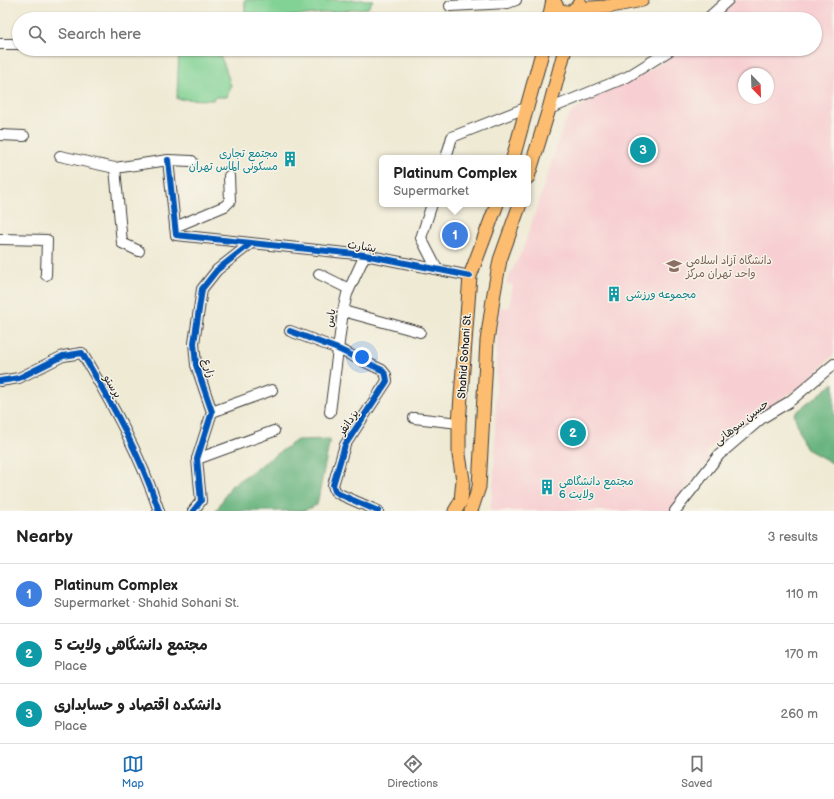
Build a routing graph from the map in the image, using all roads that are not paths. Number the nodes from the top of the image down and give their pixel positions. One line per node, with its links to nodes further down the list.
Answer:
1 (516, 0): 5 (street)
2 (553, 0): 6 (main road); 7 (main road)
3 (642, 0): 6 (main road)
4 (728, 0): 8 (street)
5 (450, 6)
6 (576, 9)
7 (550, 12)
8 (715, 12)
9 (0, 44): 10 (street)
10 (12, 44)
11 (541, 56): 14 (main road)
12 (563, 56): 15 (main road)
13 (661, 56): 15 (street)
14 (528, 107): 18 (street); 19 (main road)
15 (549, 108): 23 (main road)
16 (0, 135): 17 (street)
17 (24, 136)
18 (447, 155)
19 (514, 155)
20 (60, 156): 24 (street)
21 (168, 160): 22 (street); 24 (street); 29 (street)
22 (192, 161)
23 (531, 167)
24 (115, 168): 32 (street)
25 (229, 176): 29 (street)
26 (431, 207): 34 (street)
27 (496, 207): 37 (main road, Shahid Sohani St.)
28 (519, 207): 56 (main road, Shahid Sohani St.)
29 (175, 227): 31 (street, بشارت)
30 (0, 238): 36 (street)
31 (250, 244): 33 (street, بشارت); 46 (street, زارع)
32 (139, 250)
33 (365, 255): 34 (street, بشارت); 38 (street, یاس)
34 (437, 270): 37 (street, بشارت)
35 (320, 274): 38 (street)
36 (46, 275)
37 (470, 276): 49 (main road, Shahid Sohani St.)
38 (349, 289): 39 (street, یاس)
39 (343, 311): 41 (street); 42 (street, یاس)
40 (290, 331): 42 (street)
41 (420, 332)
42 (338, 349): 47 (street, یاس); 54 (street, یزدانفر)
43 (834, 364): 57 (street, حسین سوهانی)
44 (0, 381): 52 (street, پرستو)
45 (272, 390): 46 (street)
46 (212, 412): 51 (street)
47 (330, 412)
48 (414, 418): 49 (street)
49 (459, 423): 55 (main road, Shahid Sohani St.)
50 (274, 431): 51 (street)
51 (197, 459): 53 (street)
52 (158, 511)
53 (193, 511)
54 (378, 511)
55 (455, 511)
56 (471, 511)
57 (675, 511)

